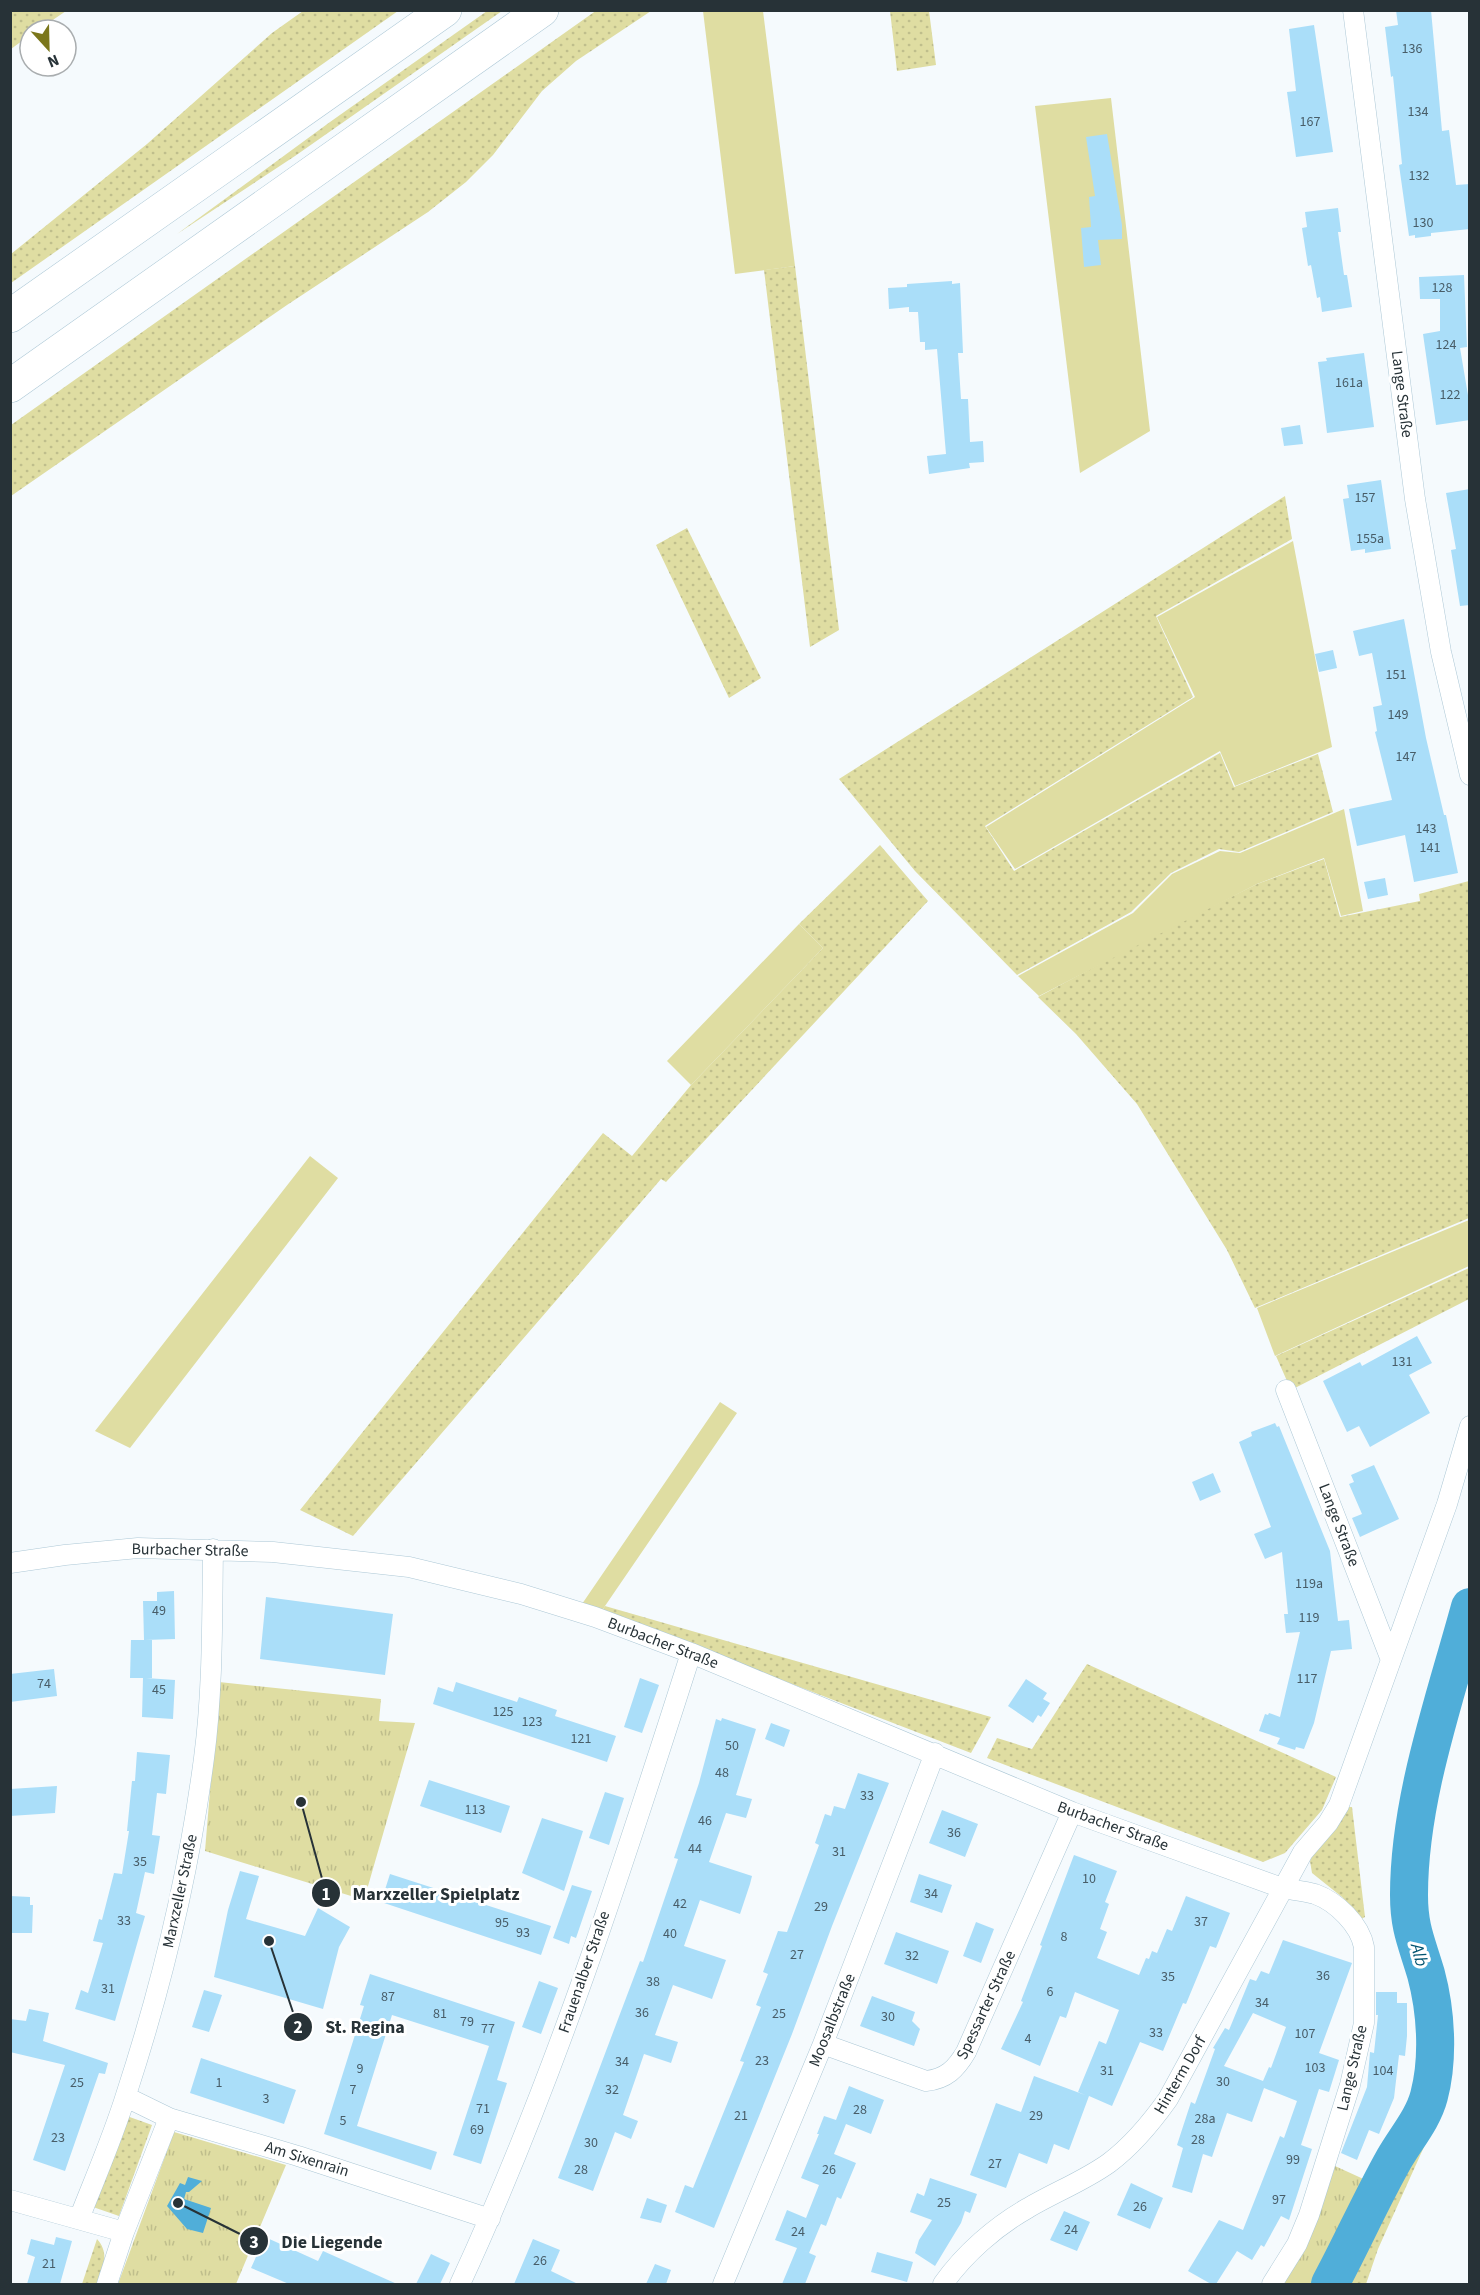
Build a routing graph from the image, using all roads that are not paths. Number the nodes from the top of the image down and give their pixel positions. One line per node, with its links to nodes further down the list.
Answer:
1 (445, 10): 4 (highway)
2 (542, 10): 5 (highway)
3 (1353, 10): 6 (street, Lange Straße)
4 (10, 316)
5 (10, 386)
6 (1470, 775)
7 (1286, 1390): 12 (street, Lange Straße)
8 (1470, 1426): 12 (street)
9 (213, 1549): 10 (street, Burbacher Straße); 11 (street, Burbacher Straße); 17 (street, Marxzeller Straße)
10 (10, 1563)
11 (691, 1653): 13 (street, Burbacher Straße); 21 (street, Frauenalber Straße)
12 (1392, 1660): 15 (street)
13 (935, 1753): 14 (street, Burbacher Straße); 16 (street, Moosalbstraße)
14 (1072, 1812): 15 (street, Burbacher Straße); 16 (street, Spessarter Straße)
15 (1282, 1888): 26 (street, Hinterm Dorf); 27 (street, Lange Straße)
16 (823, 2044): 25 (street, Moosalbstraße)
17 (126, 2097): 18 (street, Am Sixenrain); 20 (street, Marxzeller Straße)
18 (169, 2118): 21 (street, Am Sixenrain); 22 (street)
19 (10, 2200): 20 (street)
20 (79, 2218): 22 (street)
21 (490, 2219): 24 (street, Frauenalber Straße)
22 (124, 2232): 23 (street)
23 (107, 2284)
24 (460, 2284)
25 (723, 2284)
26 (943, 2284)
27 (1272, 2284)

